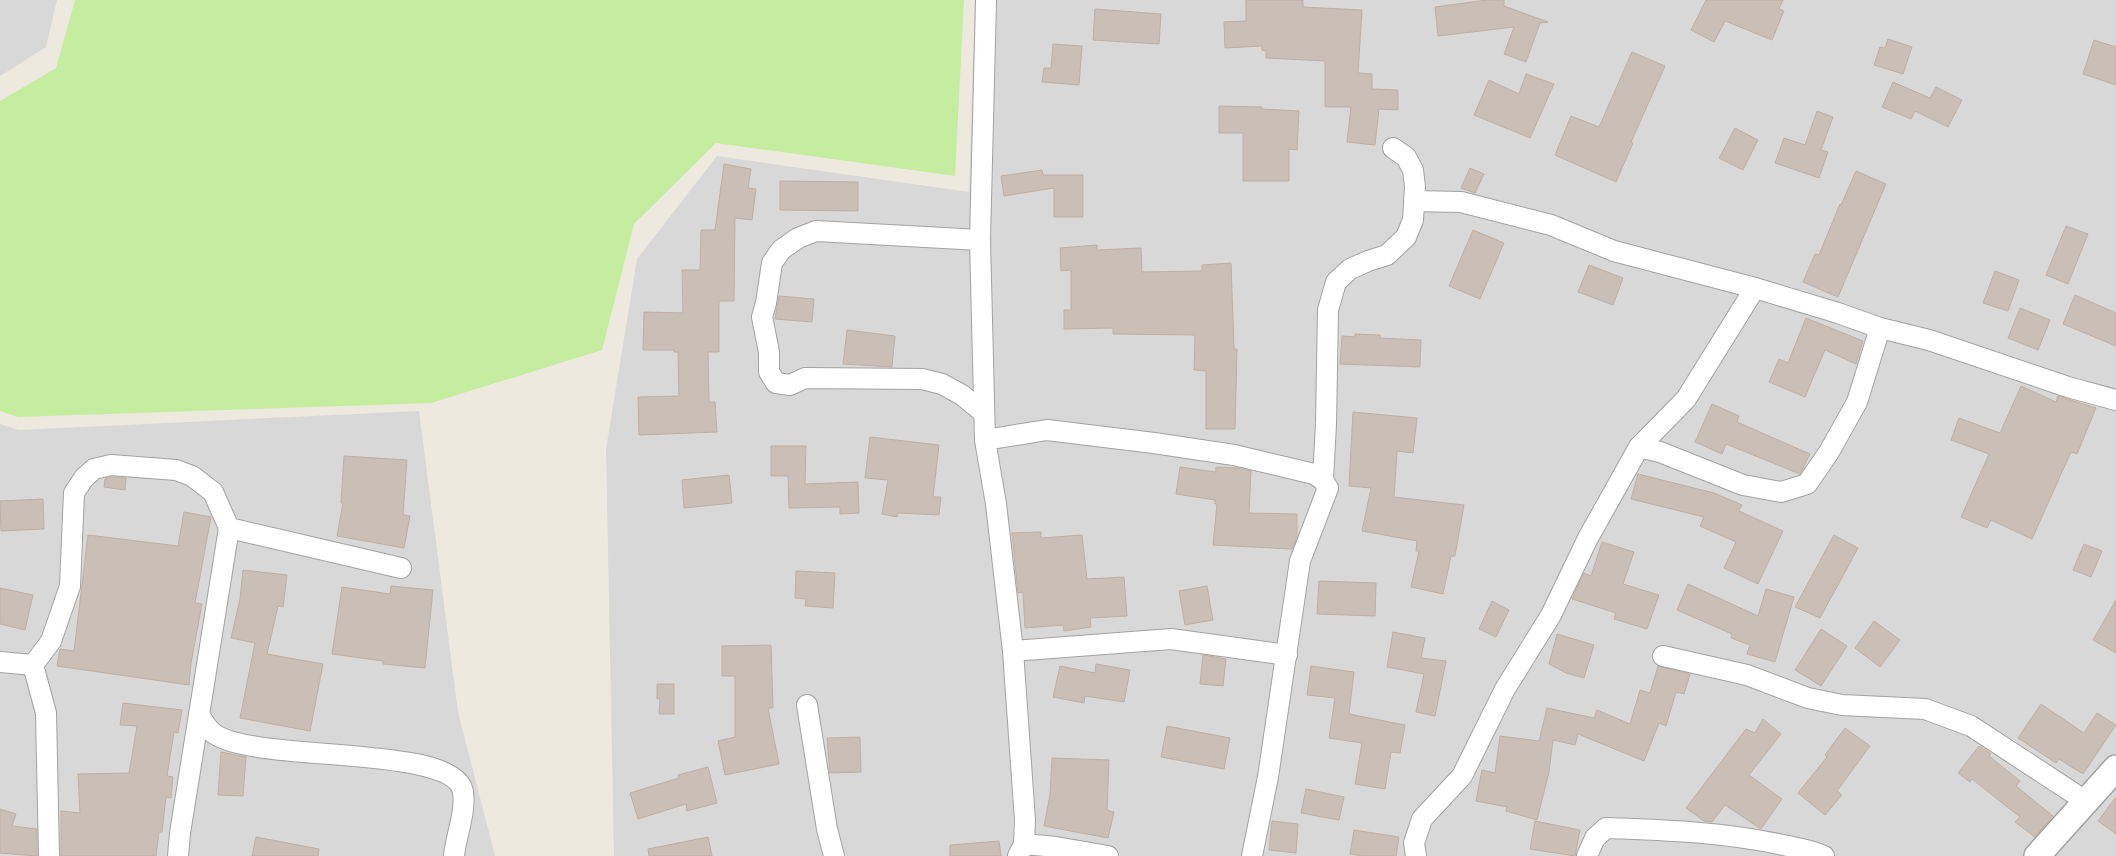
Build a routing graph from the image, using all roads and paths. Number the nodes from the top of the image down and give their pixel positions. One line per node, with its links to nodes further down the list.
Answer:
1 (986, 0): 4 (street)
2 (1393, 148): 3 (street)
3 (1414, 201): 5 (street); 11 (street)
4 (980, 240): 8 (street); 8 (street)
5 (1755, 288): 6 (street); 10 (street)
6 (1880, 328): 7 (street); 10 (street)
7 (2116, 400)
8 (984, 413): 9 (street)
9 (985, 440): 11 (street); 14 (street)
10 (1639, 447): 30 (street)
11 (1323, 480): 15 (street)
12 (229, 528): 13 (street); 18 (street); 20 (street)
13 (401, 568)
14 (1013, 651): 15 (street); 23 (street)
15 (1287, 655): 29 (street)
16 (1663, 656): 22 (street)
17 (0, 662): 18 (street)
18 (33, 665): 24 (street)
19 (807, 705): 27 (street)
20 (199, 715): 25 (street); 26 (street)
21 (2116, 768): 22 (street)
22 (2087, 802): 33 (street)
23 (1021, 850): 28 (street)
24 (49, 856)
25 (178, 856)
26 (454, 856)
27 (834, 856)
28 (1108, 856)
29 (1252, 856)
30 (1416, 856)
31 (1587, 856): 32 (street)
32 (1824, 856)
33 (2037, 856)

